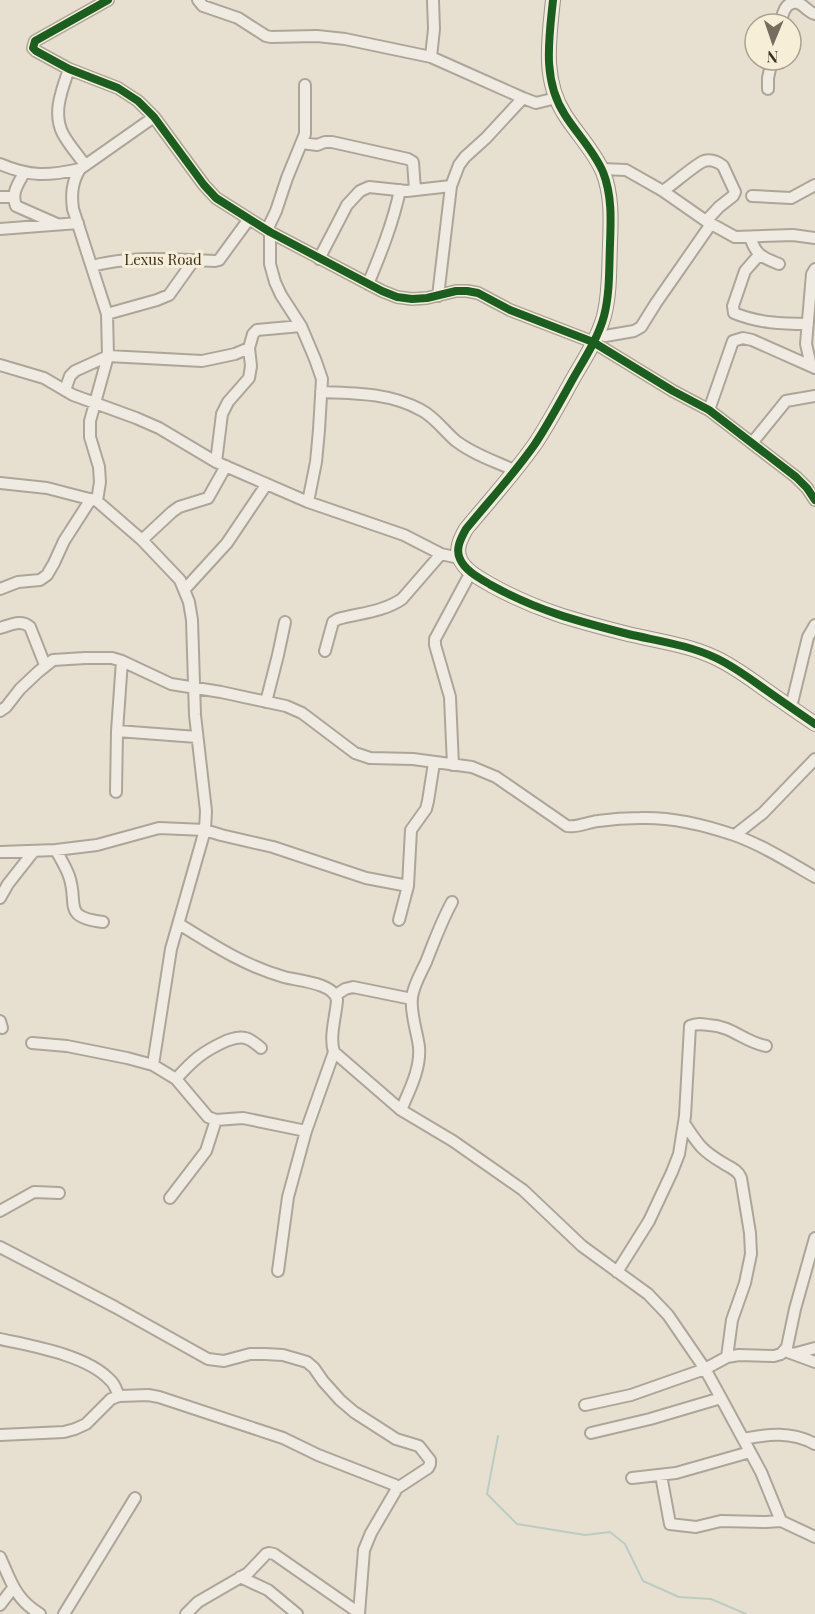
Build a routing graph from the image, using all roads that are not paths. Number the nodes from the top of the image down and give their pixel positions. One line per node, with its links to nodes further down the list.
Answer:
1 (108, 0): 8 (street)
2 (198, 0): 7 (street)
3 (434, 0): 7 (street)
4 (553, 0): 13 (street)
5 (783, 12): 6 (street)
6 (815, 14)
7 (431, 57): 12 (street)
8 (69, 69): 14 (street); 17 (street)
9 (769, 72): 11 (street)
10 (305, 85): 15 (street)
11 (768, 89)
12 (523, 98): 13 (street); 21 (street)
13 (556, 98): 18 (street)
14 (154, 117): 17 (street); 28 (street)
15 (302, 143): 23 (street); 33 (street)
16 (0, 164): 19 (street)
17 (82, 167): 19 (street); 29 (street)
18 (602, 169): 24 (street); 47 (street)
19 (24, 173): 27 (street)
20 (815, 185): 25 (street)
21 (451, 186): 23 (street); 43 (street)
22 (400, 190): 23 (street); 37 (street); 42 (street)
23 (416, 190)
24 (663, 191): 30 (street); 30 (street)
25 (752, 196)
26 (0, 197): 27 (street)
27 (13, 197): 31 (street)
28 (249, 219): 33 (street); 38 (street, Lexus Road)
29 (78, 223): 31 (street); 40 (street)
30 (709, 223): 34 (street); 47 (street)
31 (57, 224): 32 (street)
32 (0, 229)
33 (268, 231): 37 (street); 46 (street)
34 (750, 237): 35 (street); 36 (street)
35 (815, 238)
36 (759, 255): 39 (street); 45 (street)
37 (319, 259): 42 (street)
38 (194, 260): 40 (street, Lexus Road); 44 (street)
39 (779, 264)
40 (92, 266): 44 (street)
41 (815, 269): 45 (street)
42 (368, 284): 43 (street)
43 (438, 296): 47 (street)
44 (107, 314): 49 (street)
45 (808, 324): 51 (street)
46 (301, 326): 48 (street); 53 (street)
47 (596, 338): 56 (street); 59 (street)
48 (249, 348): 49 (street); 58 (street)
49 (108, 356): 52 (street); 55 (street)
50 (0, 365): 52 (street)
51 (813, 367): 56 (street)
52 (65, 390): 55 (street)
53 (321, 392): 59 (street); 64 (street)
54 (815, 396): 57 (street)
55 (94, 403): 58 (street); 62 (street)
56 (709, 410): 57 (street)
57 (752, 443): 63 (street)
58 (221, 464): 61 (street); 65 (street)
59 (514, 470): 67 (street)
60 (0, 483): 62 (street)
61 (266, 485): 64 (street); 70 (street)
62 (94, 500): 65 (street); 69 (street)
63 (815, 501)
64 (308, 502): 66 (street)
65 (142, 540): 70 (street)
66 (441, 554): 67 (street); 74 (street)
67 (459, 558): 68 (street)
68 (471, 572): 79 (street); 86 (street)
69 (0, 589)
70 (185, 589): 77 (street)
71 (285, 622): 78 (street)
72 (815, 625): 79 (street)
73 (0, 628): 76 (street)
74 (325, 651)
75 (122, 661): 76 (street); 77 (street); 82 (street)
76 (45, 665): 80 (street)
77 (194, 688): 78 (street); 83 (street)
78 (266, 702): 85 (street)
79 (791, 707): 81 (street)
80 (0, 711)
81 (815, 724)
82 (117, 731): 83 (street); 87 (street)
83 (197, 737): 88 (street)
84 (815, 759): 89 (street)
85 (434, 763): 86 (street); 94 (street)
86 (453, 765): 89 (street)
87 (116, 792)
88 (205, 830): 90 (street); 94 (street); 99 (street)
89 (735, 835): 93 (street)
90 (56, 850): 91 (street); 98 (street)
91 (34, 851): 92 (street); 95 (street)
92 (0, 852)
93 (815, 877)
94 (408, 886): 97 (street)
95 (0, 898)
96 (452, 902): 101 (street)
97 (399, 920)
98 (103, 921)
99 (179, 924): 100 (street); 106 (street)
100 (336, 995): 101 (street); 105 (street)
101 (412, 999): 108 (street)
102 (33, 1043): 106 (street)
103 (766, 1046): 110 (street)
104 (261, 1048): 107 (street)
105 (334, 1052): 108 (street); 111 (street)
106 (153, 1065): 107 (street)
107 (176, 1079): 109 (street)
108 (401, 1110): 118 (street)
109 (216, 1120): 111 (street); 113 (street)
110 (684, 1123): 118 (street); 122 (street)
111 (306, 1131): 117 (street)
112 (59, 1193): 114 (street)
113 (170, 1198)
114 (0, 1211)
115 (815, 1238): 121 (street)
116 (0, 1247): 135 (street)
117 (278, 1271)
118 (617, 1272): 124 (street)
119 (0, 1339): 125 (street)
120 (815, 1348): 121 (street)
121 (789, 1352): 122 (street); 123 (street)
122 (727, 1357): 124 (street)
123 (815, 1362)
124 (705, 1369): 126 (street); 127 (street)
125 (119, 1396): 129 (street); 135 (street)
126 (721, 1398): 128 (street); 130 (street)
127 (585, 1405)
128 (591, 1433)
129 (0, 1436)
130 (743, 1439): 131 (street); 132 (street)
131 (815, 1444)
132 (750, 1452): 133 (street); 137 (street)
133 (661, 1475): 134 (street); 137 (street)
134 (632, 1478)
135 (396, 1489): 147 (street)
136 (135, 1498): 144 (street)
137 (781, 1521): 138 (street)
138 (815, 1537)
139 (0, 1557): 141 (street)
140 (240, 1577): 145 (street); 146 (street); 147 (street)
141 (13, 1588): 142 (street); 143 (street)
142 (0, 1605)
143 (40, 1614)
144 (64, 1614)
145 (186, 1614)
146 (297, 1614)
147 (359, 1614)

